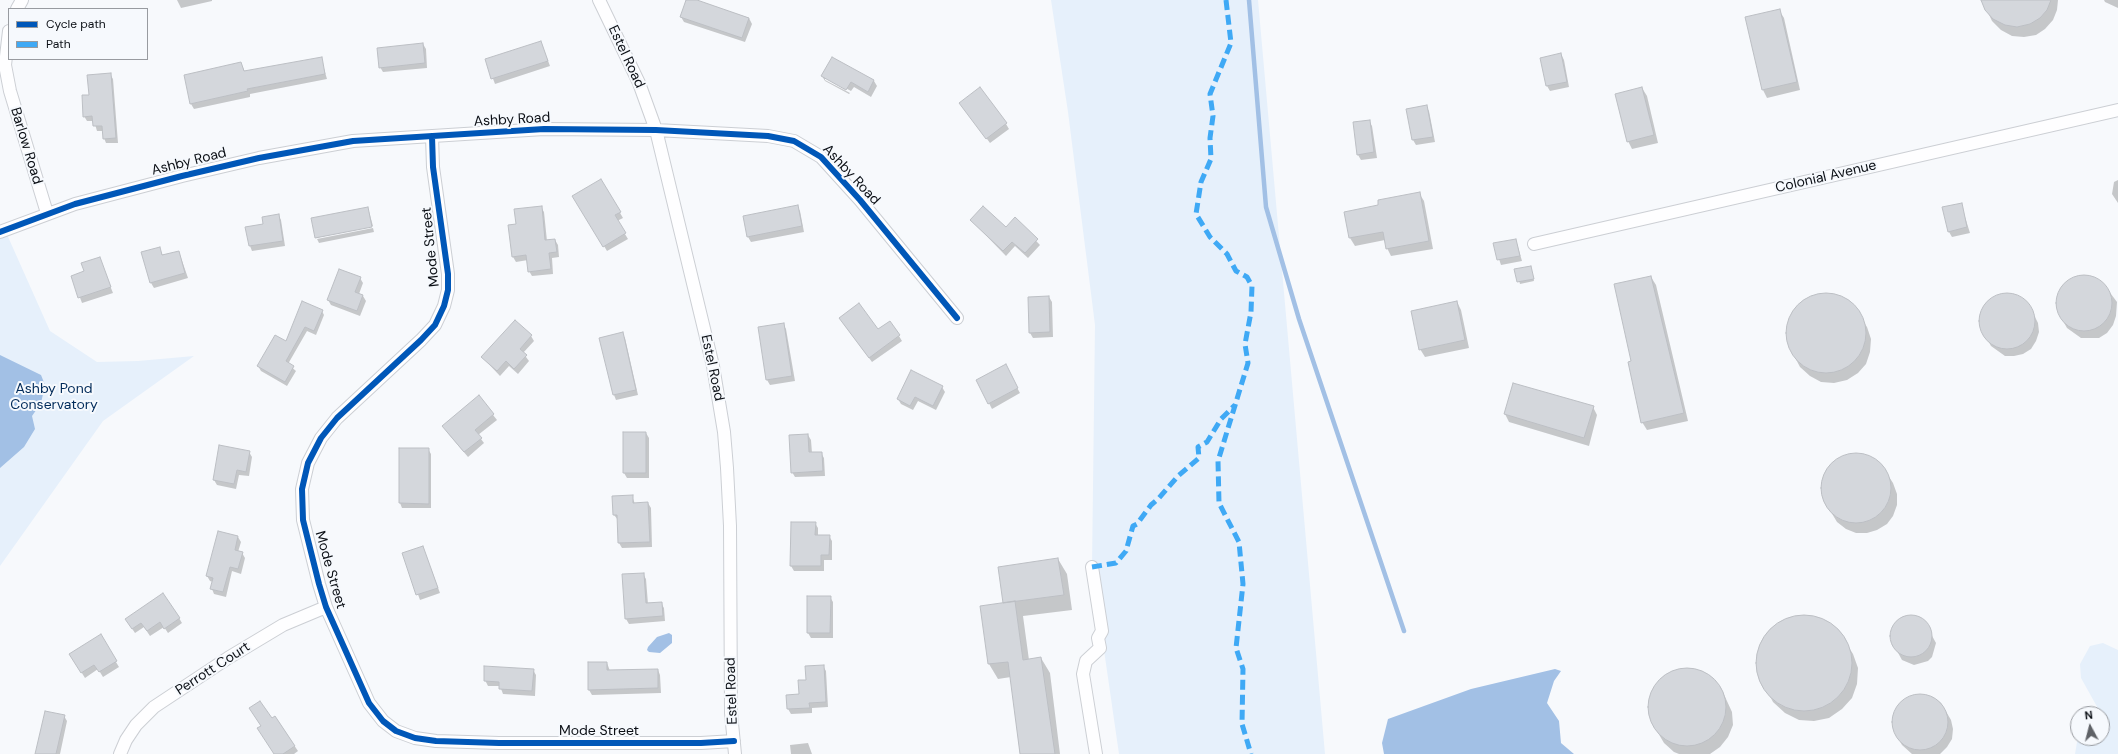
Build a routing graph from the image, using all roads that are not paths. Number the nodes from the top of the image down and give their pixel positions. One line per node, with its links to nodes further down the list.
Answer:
1 (599, 0): 4 (street, Estel Road)
2 (8, 40): 6 (street, Barlow Road)
3 (2118, 110): 8 (street, Colonial Avenue)
4 (656, 130): 5 (street, Ashby Road); 9 (street, Ashby Road); 12 (street, Estel Road)
5 (432, 136): 6 (street, Ashby Road); 11 (street, Mode Street)
6 (47, 213): 7 (street, Ashby Road)
7 (0, 232)
8 (1534, 244)
9 (957, 318)
10 (1092, 567): 15 (street)
11 (326, 607): 12 (street, Mode Street); 13 (street, Perrott Court)
12 (734, 741): 14 (street, Estel Road)
13 (120, 754)
14 (735, 754)
15 (1096, 754)

